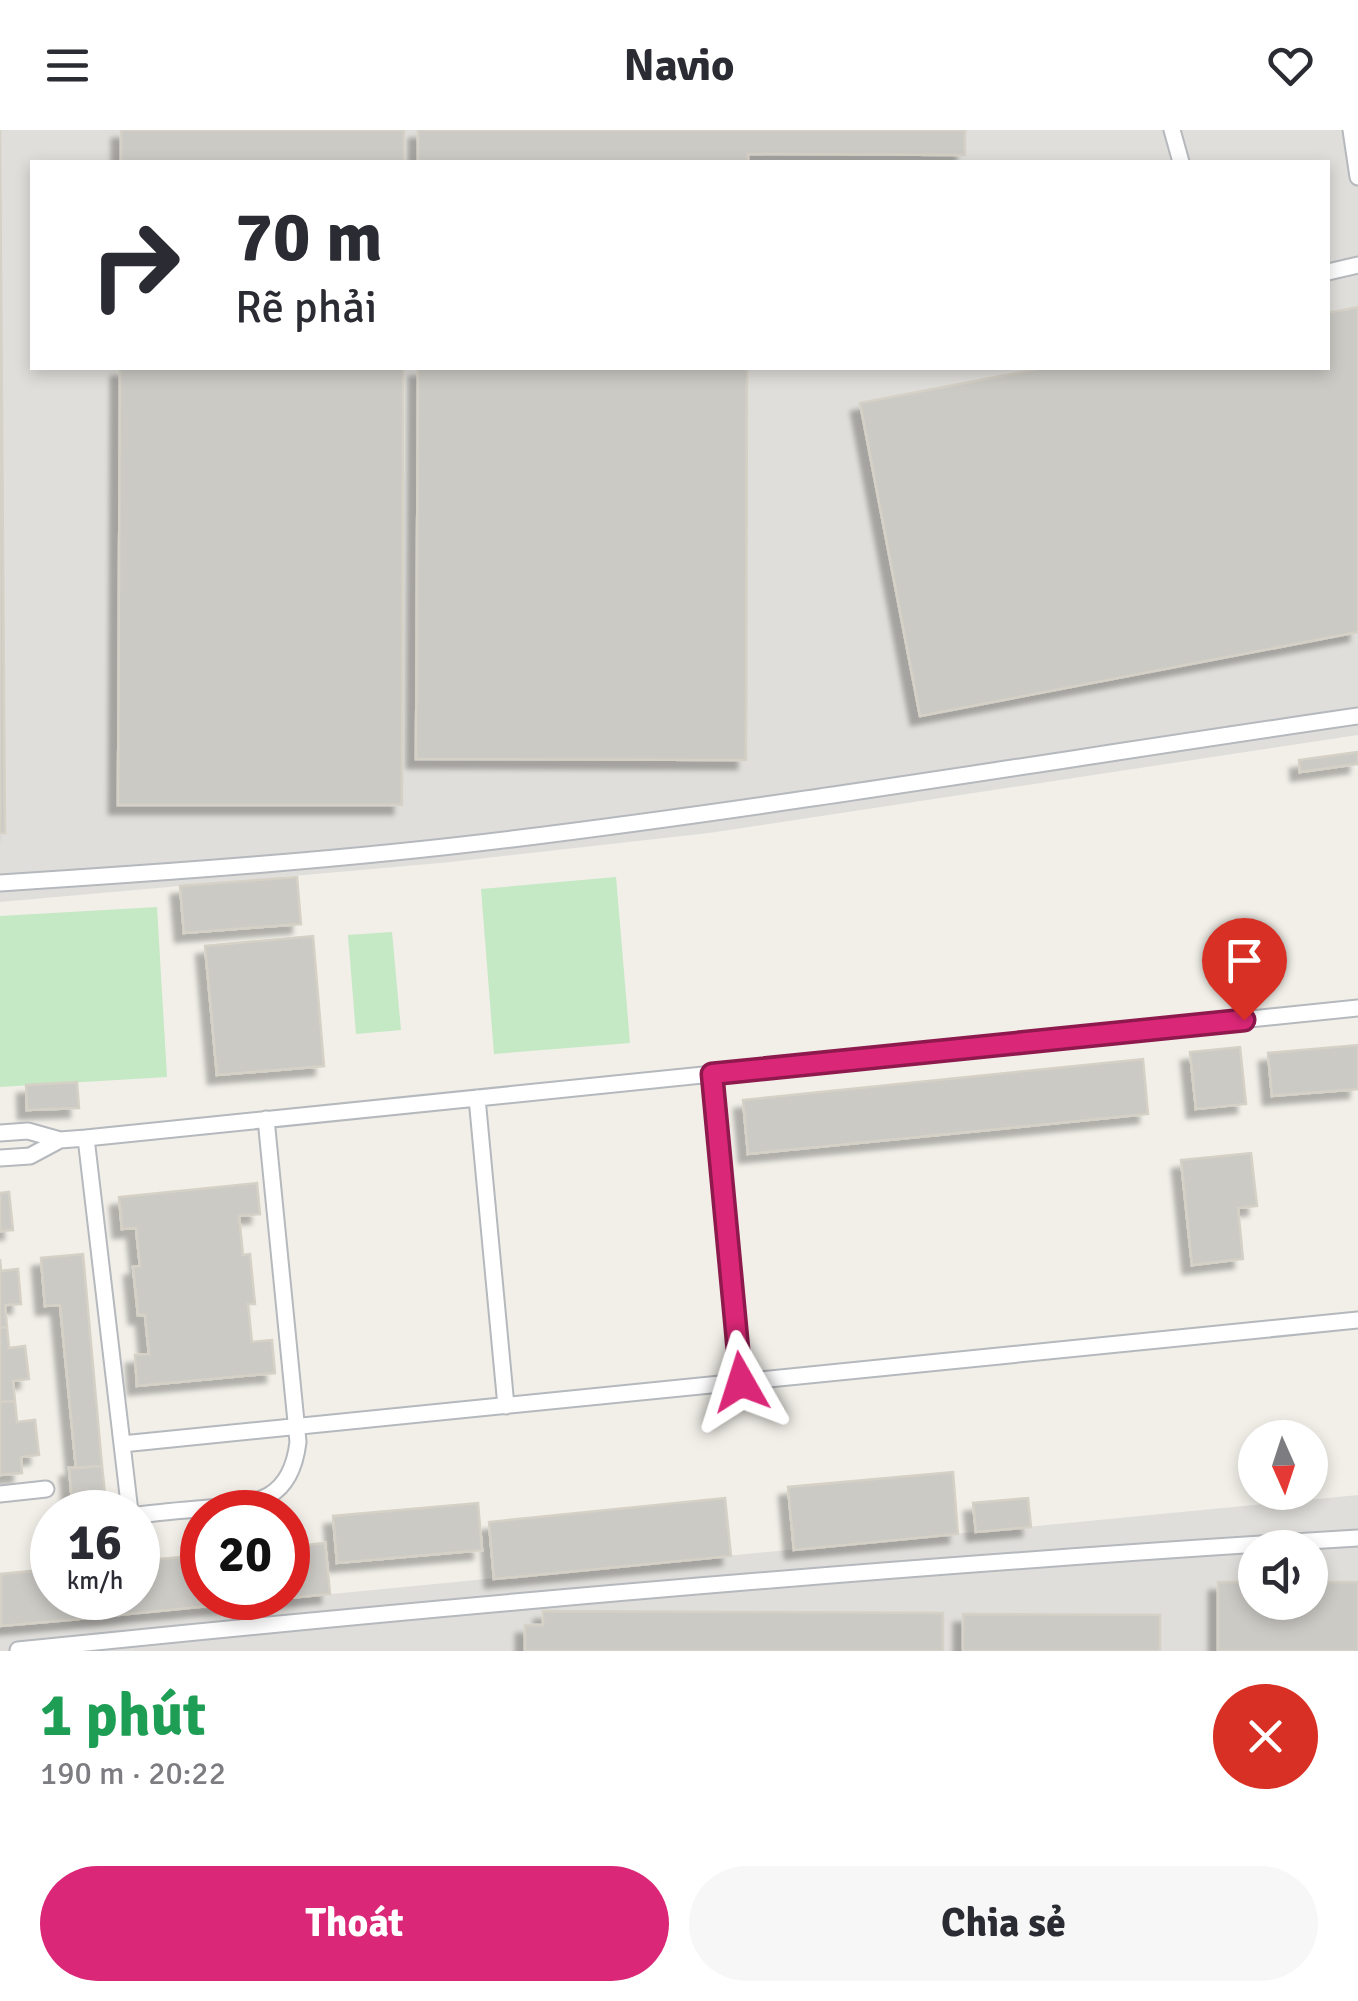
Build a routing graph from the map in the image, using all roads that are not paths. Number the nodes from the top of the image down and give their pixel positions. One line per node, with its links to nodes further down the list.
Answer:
1 (1172, 130): 3 (lane)
2 (1351, 130): 4 (lane)
3 (1181, 160)
4 (1358, 177)
5 (1358, 266): 6 (lane)
6 (1330, 272)
7 (1358, 716): 8 (lane)
8 (0, 883)
9 (1358, 1008): 10 (lane)
10 (712, 1074): 11 (lane); 18 (lane)
11 (476, 1098): 12 (lane); 19 (lane)
12 (266, 1119): 14 (lane); 20 (lane)
13 (0, 1133): 15 (lane)
14 (86, 1138): 15 (lane); 21 (lane)
15 (60, 1140): 16 (lane)
16 (0, 1158)
17 (1358, 1320): 18 (lane)
18 (741, 1382): 19 (lane)
19 (506, 1406): 20 (lane)
20 (296, 1426): 21 (lane); 25 (lane)
21 (122, 1444): 23 (lane)
22 (46, 1489): 24 (lane)
23 (127, 1490)
24 (0, 1494)
25 (160, 1513)
26 (1358, 1538): 27 (lane)
27 (18, 1650)

